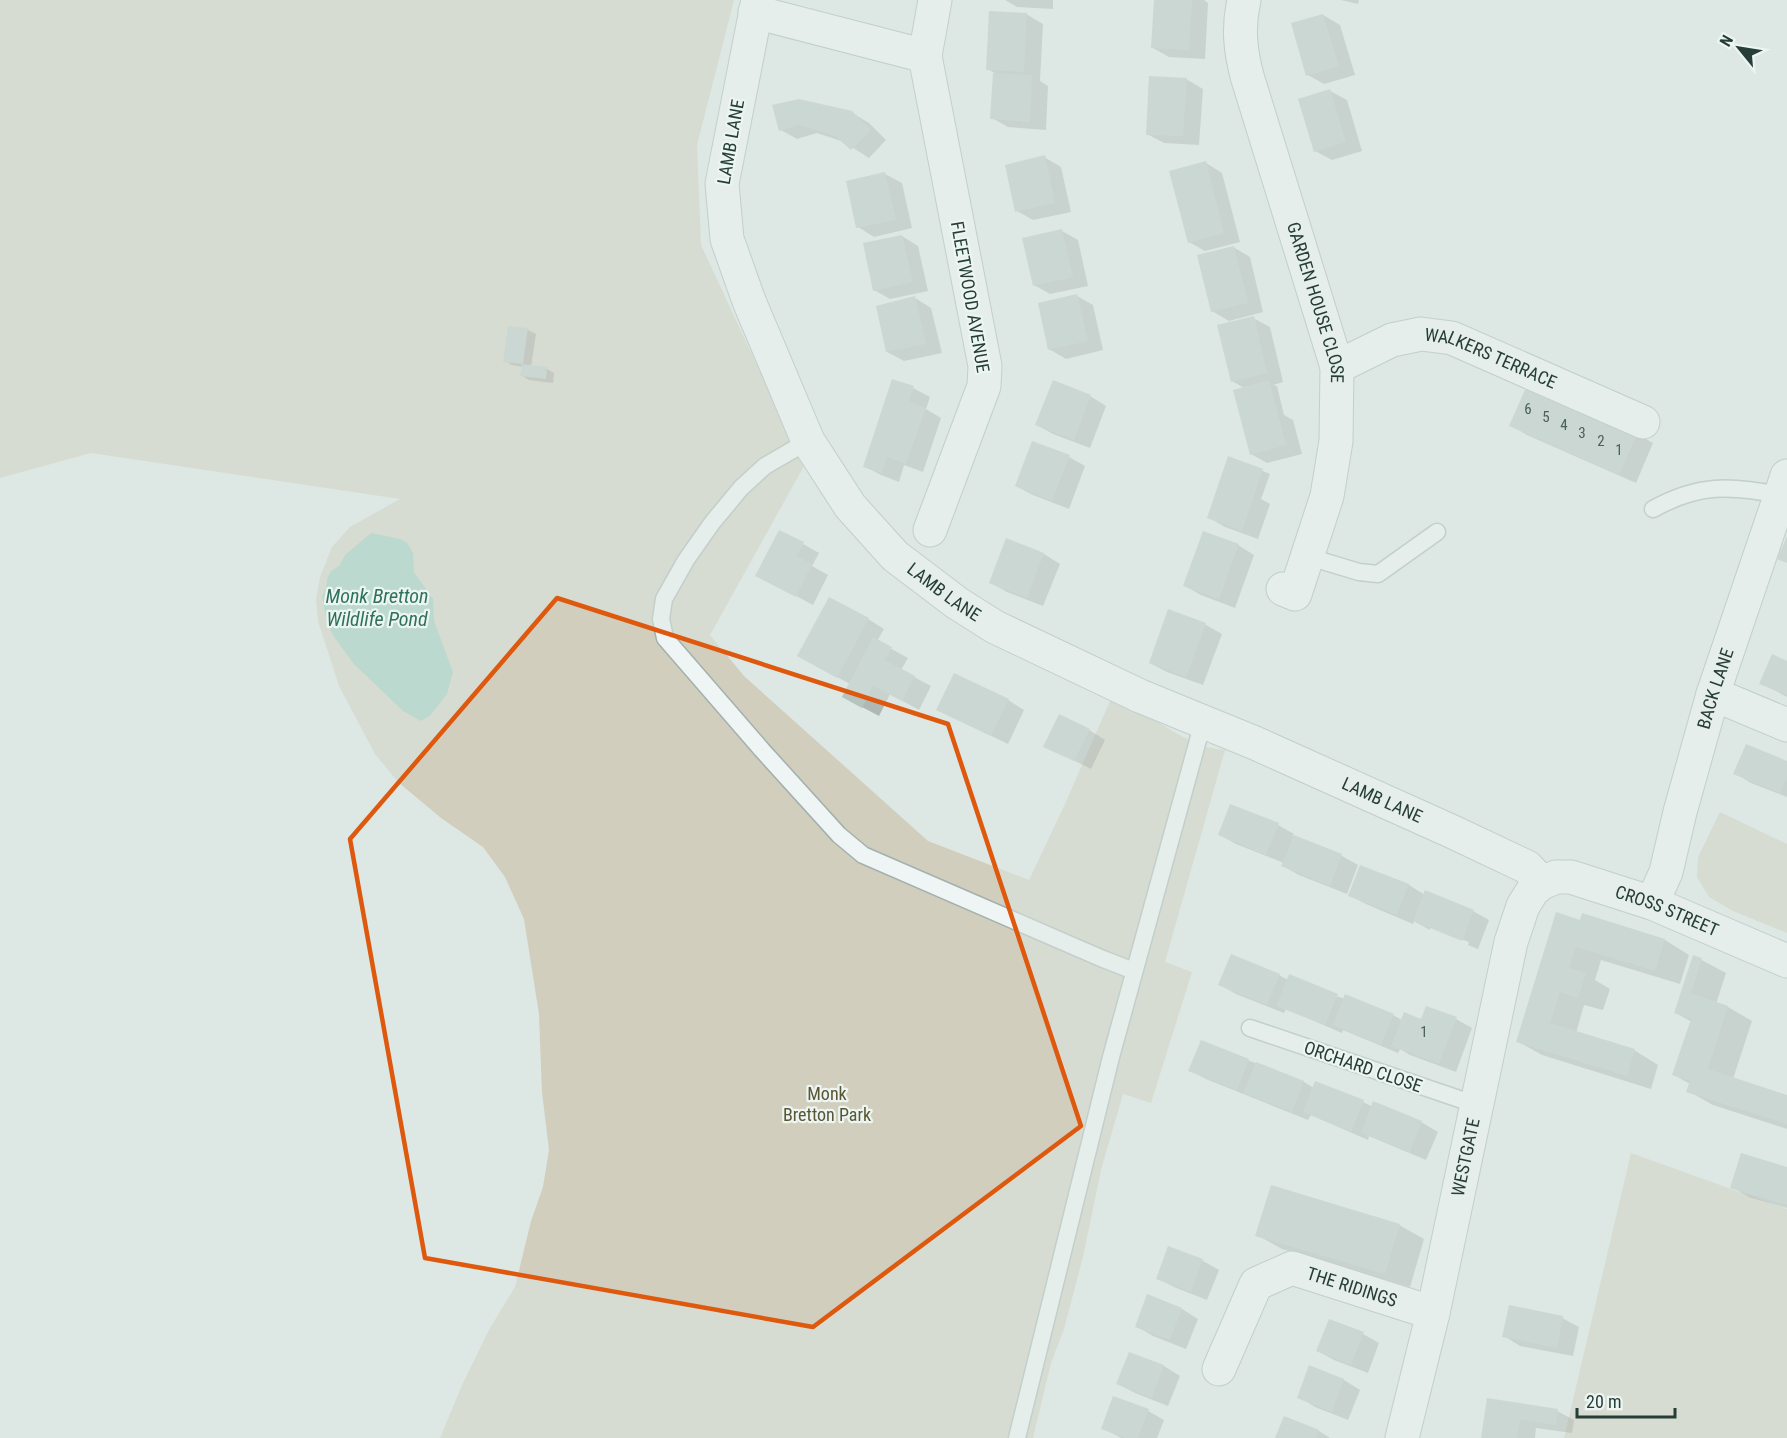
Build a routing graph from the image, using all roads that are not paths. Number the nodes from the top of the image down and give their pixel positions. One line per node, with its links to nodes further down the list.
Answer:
1 (935, 0): 4 (street, FLEETWOOD AVENUE)
2 (1244, 0): 5 (street, GARDEN HOUSE CLOSE)
3 (757, 6): 4 (street); 7 (street, LAMB LANE)
4 (925, 56): 10 (street, FLEETWOOD AVENUE)
5 (1337, 367): 6 (street, WALKERS TERRACE); 12 (street, GARDEN HOUSE CLOSE)
6 (1643, 422)
7 (808, 441): 15 (street, LAMB LANE); 20 (lane)
8 (1783, 486): 9 (lane); 14 (street, BACK LANE)
9 (1653, 509)
10 (930, 530)
11 (1437, 532): 12 (lane)
12 (1309, 556): 13 (street, GARDEN HOUSE CLOSE)
13 (1284, 589)
14 (1713, 694): 16 (street); 18 (street, BACK LANE)
15 (1203, 722): 17 (street, LAMB LANE); 20 (lane)
16 (1787, 725)
17 (1542, 882): 18 (street, CROSS STREET); 22 (street, WESTGATE)
18 (1652, 903): 19 (street, CROSS STREET)
19 (1787, 961)
20 (1134, 971): 25 (lane)
21 (1250, 1028): 22 (lane, ORCHARD CLOSE)
22 (1477, 1105): 23 (street, WESTGATE)
23 (1433, 1313): 24 (street, THE RIDINGS); 26 (street, WESTGATE)
24 (1219, 1369)
25 (1017, 1438)
26 (1402, 1438)

